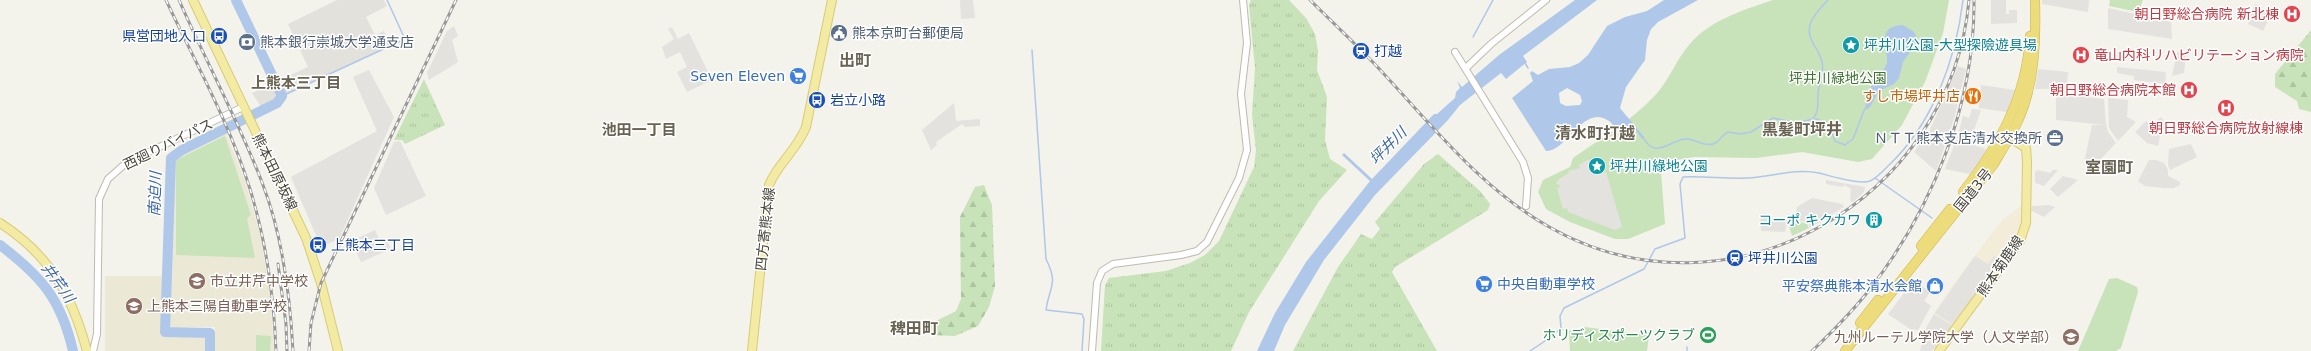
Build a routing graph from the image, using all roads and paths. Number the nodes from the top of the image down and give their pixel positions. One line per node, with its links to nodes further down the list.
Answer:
1 (193, 0): 9 (main road, 熊本田原坂線)
2 (832, 0): 16 (main road, 四方寄熊本線)
3 (1243, 0): 17 (street)
4 (1546, 0): 8 (street)
5 (2030, 0): 10 (highway, 国道3号)
6 (2035, 0): 10 (highway, 国道3号)
7 (1455, 52): 8 (street)
8 (1467, 70): 11 (street)
9 (243, 107): 14 (street, 西廻りバイパス); 15 (main road, 熊本田原坂線)
10 (2007, 135): 18 (highway, 国道3号); 19 (highway, 国道3号); 20 (main road, 熊本菊鹿線)
11 (1526, 206)
12 (0, 223): 13 (main road)
13 (87, 351)
14 (93, 351)
15 (338, 351)
16 (752, 351)
17 (1092, 351)
18 (1839, 351)
19 (1845, 351)
20 (1940, 351)

